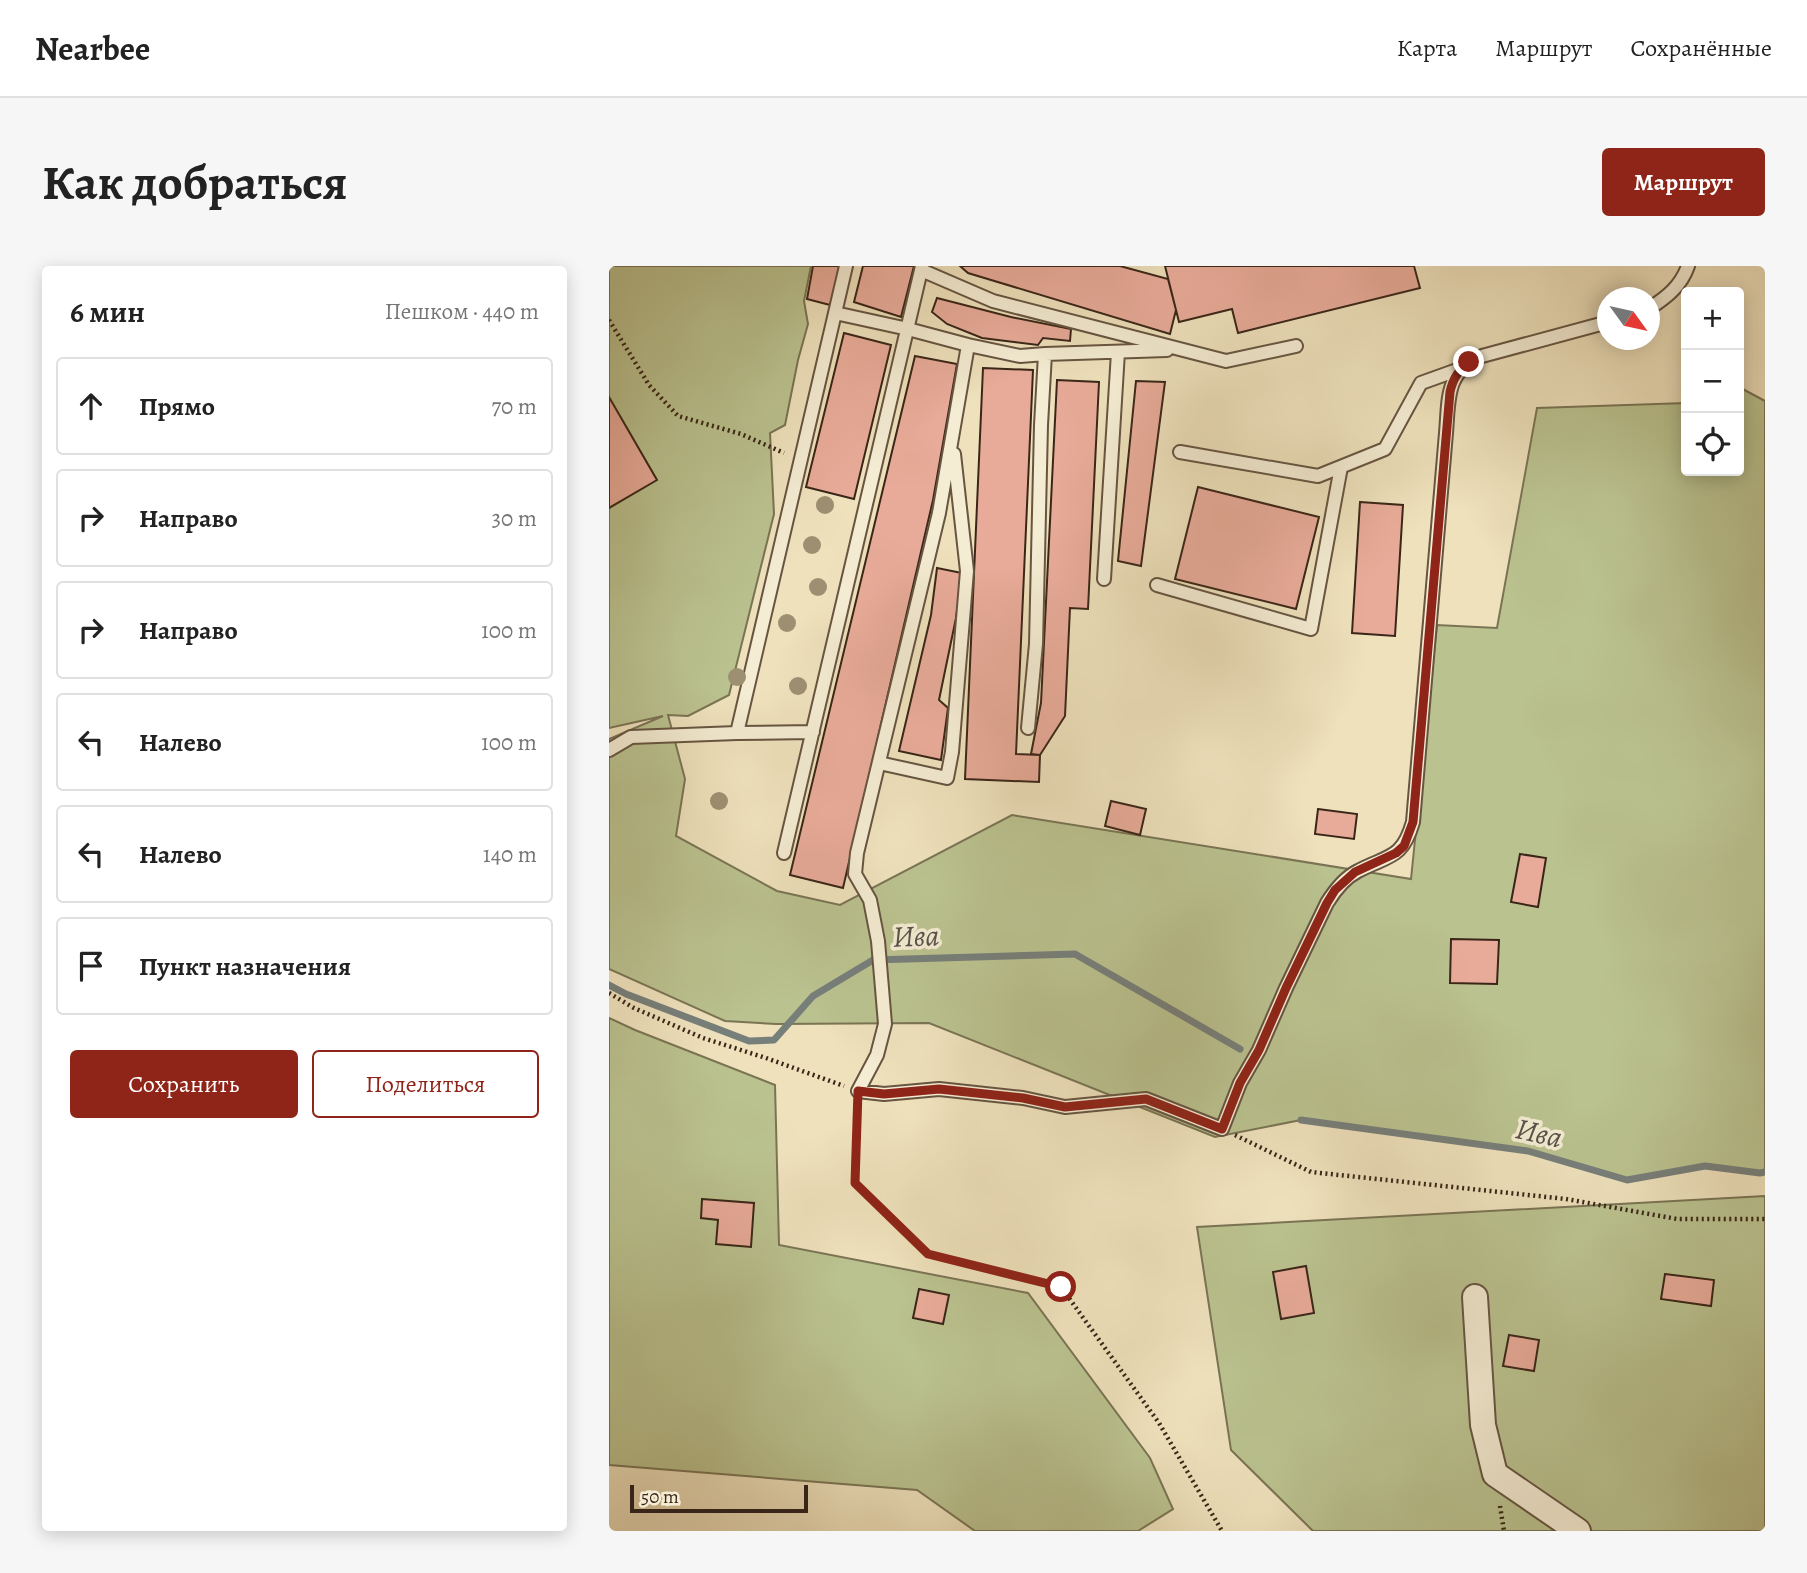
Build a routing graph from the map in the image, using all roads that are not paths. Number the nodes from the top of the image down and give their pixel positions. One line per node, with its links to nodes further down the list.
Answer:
1 (846, 266): 5 (lane)
2 (1688, 266): 4 (lane)
3 (921, 268): 7 (lane); 10 (lane)
4 (1660, 302)
5 (835, 313): 7 (lane); 21 (lane)
6 (1597, 325): 13 (lane)
7 (908, 329): 8 (lane); 20 (lane)
8 (968, 345): 12 (lane); 14 (lane)
9 (1296, 346): 10 (lane)
10 (1181, 349): 11 (lane)
11 (1118, 352): 12 (lane); 17 (lane)
12 (1045, 354): 19 (lane)
13 (1460, 369): 16 (lane); 23 (lane)
14 (952, 440): 23 (lane); 23 (lane)
15 (1180, 452): 16 (lane)
16 (1341, 467): 18 (lane)
17 (1104, 579)
18 (1157, 585)
19 (1028, 728)
20 (813, 732): 21 (lane); 24 (lane)
21 (737, 733): 22 (lane)
22 (609, 750)
23 (879, 763)
24 (784, 853)
25 (1475, 1297): 26 (street)
26 (1578, 1531)

